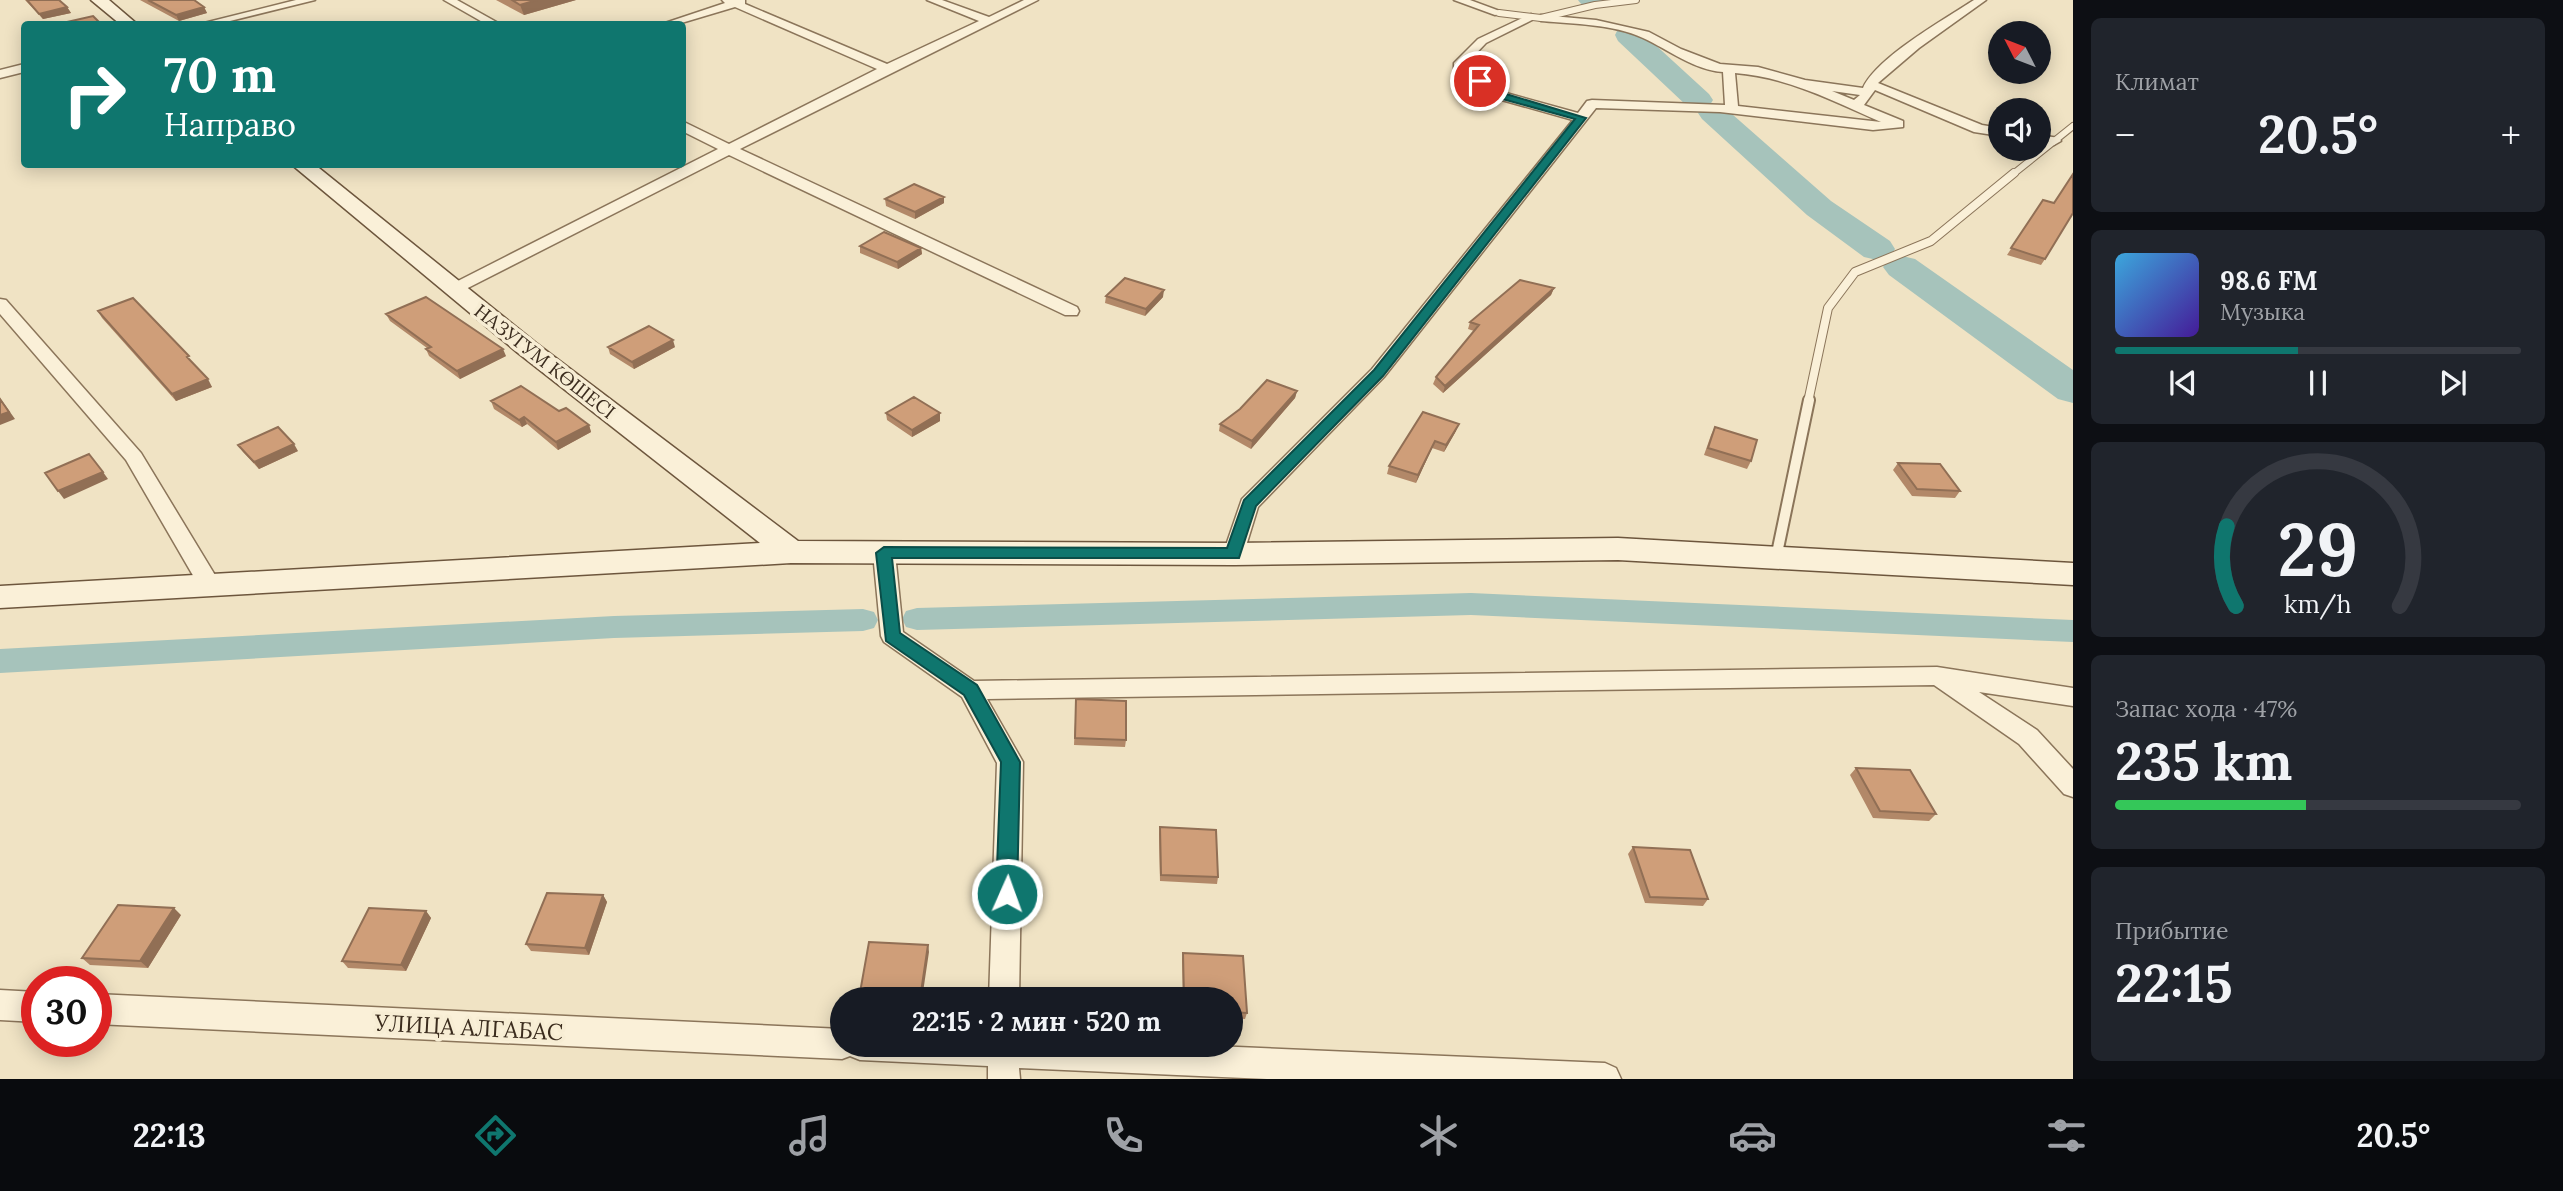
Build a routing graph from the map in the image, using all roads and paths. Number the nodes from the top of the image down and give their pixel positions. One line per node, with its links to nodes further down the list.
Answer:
1 (99, 0): 13 (street)
2 (310, 0): 14 (street)
3 (449, 0): 15 (street)
4 (932, 0): 12 (street)
5 (1033, 0): 12 (street)
6 (1459, 0): 10 (street)
7 (1636, 0): 11 (lane)
8 (1981, 0): 22 (street)
9 (736, 1): 16 (street); 18 (street)
10 (1499, 13): 11 (lane)
11 (1536, 18): 19 (street); 25 (street)
12 (987, 20): 18 (street)
13 (126, 21)
14 (219, 21)
15 (488, 21)
16 (677, 21)
17 (21, 69): 20 (street)
18 (887, 69): 32 (street)
19 (1729, 69): 21 (street); 24 (street)
20 (0, 74)
21 (1804, 84): 22 (street); 23 (street)
22 (1869, 88): 23 (street); 29 (street)
23 (1852, 106): 26 (street); 26 (street)
24 (1732, 108): 25 (street); 26 (street)
25 (1581, 118): 39 (street)
26 (1825, 118)
27 (2073, 126): 31 (lane)
28 (686, 127): 32 (street)
29 (1988, 130)
30 (2051, 141): 31 (street)
31 (2054, 141): 40 (lane)
32 (730, 150): 34 (street); 36 (street)
33 (306, 168): 34 (street, НАЗУГУМ КӨШЕСІ)
34 (454, 289): 37 (street, НАЗУГУМ КӨШЕСІ)
35 (0, 304): 42 (street)
36 (1072, 312)
37 (791, 552): 38 (street); 42 (street)
38 (884, 553): 39 (street); 45 (street)
39 (1234, 554): 40 (street)
40 (1776, 558): 41 (street)
41 (2073, 574)
42 (210, 585): 43 (street)
43 (0, 597)
44 (1937, 676): 45 (street); 46 (street); 47 (street)
45 (970, 690): 48 (street)
46 (2073, 697)
47 (2073, 786)
48 (1004, 987)
49 (0, 1005): 50 (street)
50 (21, 1006)
51 (112, 1010): 52 (street, УЛИЦА АЛГАБАС)
52 (830, 1043)
53 (1003, 1058): 54 (street)
54 (1605, 1079)

